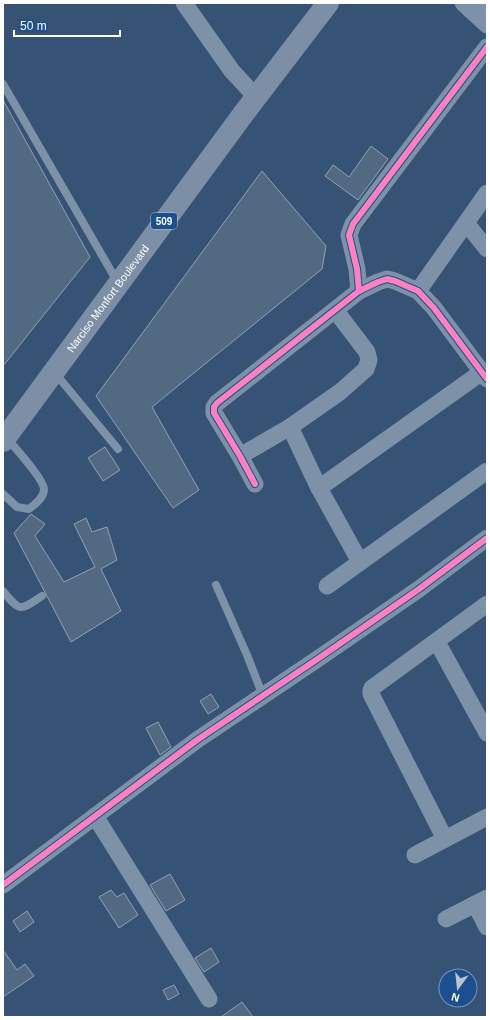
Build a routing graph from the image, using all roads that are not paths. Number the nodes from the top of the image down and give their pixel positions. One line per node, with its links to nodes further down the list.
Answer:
1 (184, 3): 9 (street)
2 (328, 3): 9 (main road, Narciso Monfort Boulevard / 509)
3 (463, 3): 6 (street)
4 (484, 3): 5 (street)
5 (487, 6)
6 (487, 25)
7 (487, 47): 14 (street)
8 (3, 84): 13 (lane)
9 (256, 97): 13 (main road, Narciso Monfort Boulevard / 509)
10 (487, 193): 11 (street)
11 (466, 223): 12 (street); 15 (street)
12 (487, 249)
13 (118, 283): 17 (main road, Narciso Monfort Boulevard / 509)
14 (358, 291): 15 (street); 16 (street)
15 (418, 291): 18 (street)
16 (335, 310): 19 (street); 22 (street)
17 (55, 372): 20 (main road, Narciso Monfort Boulevard / 509); 21 (lane)
18 (485, 376): 25 (street)
19 (290, 427): 22 (street); 25 (street)
20 (4, 439): 26 (lane)
21 (118, 449)
22 (240, 456): 24 (street)
23 (487, 471): 28 (street)
24 (255, 484)
25 (319, 488): 28 (street)
26 (3, 494)
27 (487, 538): 35 (street)
28 (360, 562): 30 (street)
29 (216, 585): 35 (lane)
30 (327, 586)
31 (3, 591): 32 (lane)
32 (42, 596)
33 (487, 604): 34 (street)
34 (437, 642): 36 (street); 39 (street)
35 (263, 696): 37 (street)
36 (487, 733)
37 (95, 816): 41 (street); 45 (street)
38 (487, 816): 39 (street)
39 (445, 839): 40 (street)
40 (415, 855)
41 (3, 884)
42 (481, 901): 43 (street); 44 (street)
43 (446, 919)
44 (487, 927)
45 (209, 999)

